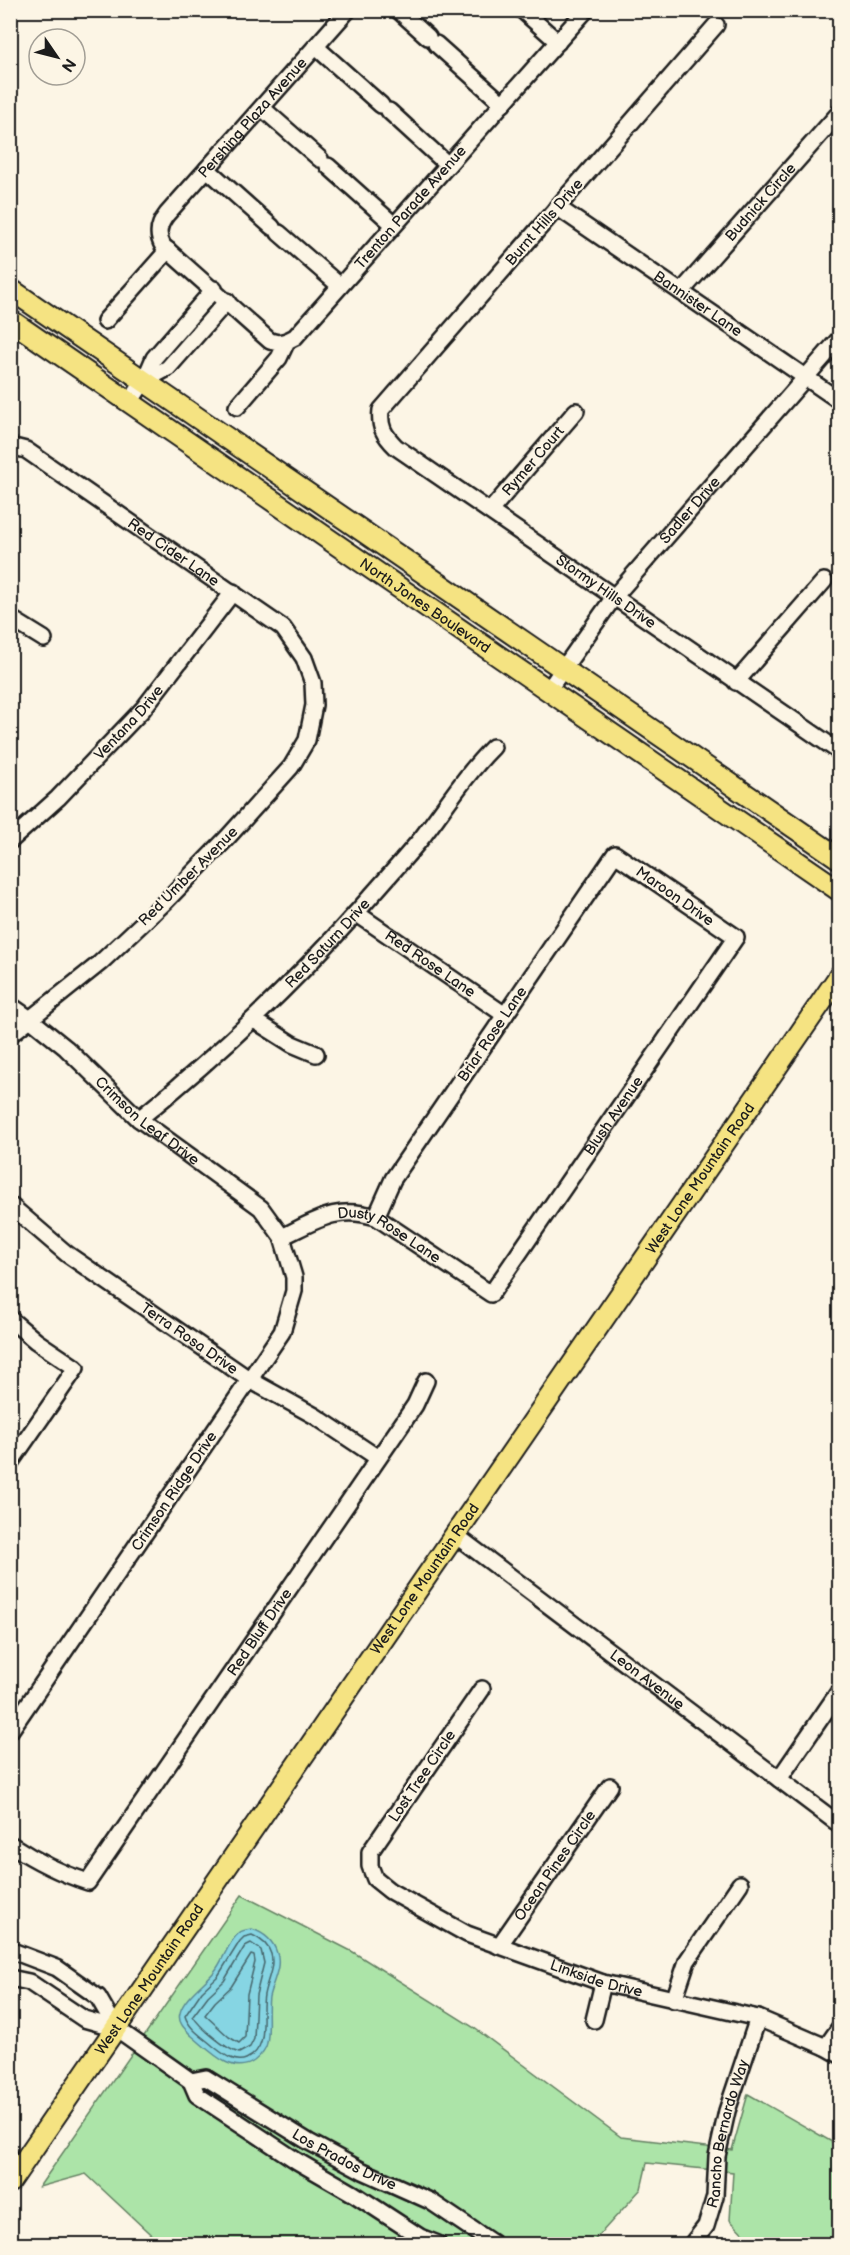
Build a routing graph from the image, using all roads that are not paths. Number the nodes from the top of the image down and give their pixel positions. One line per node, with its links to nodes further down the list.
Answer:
1 (348, 10): 7 (street, Pershing Plaza Avenue)
2 (398, 10): 8 (street)
3 (522, 10): 6 (street)
4 (586, 10): 6 (street, Trenton Parade Avenue)
5 (716, 24): 13 (street, Burnt Hills Drive)
6 (558, 42): 8 (street, Trenton Parade Avenue)
7 (316, 46): 9 (street, Pershing Plaza Avenue); 11 (street)
8 (503, 104): 11 (street, Trenton Parade Avenue)
9 (262, 108): 12 (street, Pershing Plaza Avenue); 14 (street)
10 (840, 111): 19 (street, Budnick Circle)
11 (448, 165): 14 (street, Trenton Parade Avenue)
12 (207, 169): 15 (street, Pershing Plaza Avenue); 16 (street)
13 (557, 207): 19 (street, Bannister Lane); 31 (street, Burnt Hills Drive)
14 (394, 225): 16 (street, Trenton Parade Avenue)
15 (168, 250): 18 (street); 22 (street)
16 (340, 286): 24 (street, Trenton Parade Avenue)
17 (10, 289): 26 (main road, North Jones Boulevard)
18 (214, 289): 20 (street); 26 (street)
19 (681, 292): 25 (street, Bannister Lane)
20 (227, 301): 24 (street); 26 (street)
21 (10, 320): 28 (main road, North Jones Boulevard)
22 (105, 321)
23 (840, 338): 25 (street, Sadler Drive)
24 (287, 341): 29 (street, Trenton Parade Avenue)
25 (805, 378): 27 (street, Bannister Lane); 36 (street, Sadler Drive)
26 (144, 381): 28 (street); 39 (main road, North Jones Boulevard)
27 (840, 401)
28 (130, 402): 42 (main road, North Jones Boulevard)
29 (237, 407)
30 (576, 411): 33 (street, Rymer Court)
31 (380, 423): 33 (street, Stormy Hills Drive)
32 (10, 446): 35 (street, Red Cider Lane)
33 (490, 512): 36 (street, Stormy Hills Drive)
34 (824, 582): 40 (street)
35 (233, 592): 41 (street, Red Cider Lane); 45 (street, Ventana Drive)
36 (614, 597): 39 (street, Sadler Drive); 40 (street, Stormy Hills Drive)
37 (10, 618): 38 (street)
38 (44, 639)
39 (563, 669): 42 (street, Sadler Drive); 47 (main road, North Jones Boulevard)
40 (736, 682): 44 (street, Stormy Hills Drive)
41 (313, 683): 54 (street, Red Umber Avenue)
42 (549, 689): 48 (main road, North Jones Boulevard)
43 (493, 747): 49 (street, Red Saturn Drive)
44 (840, 752)
45 (10, 841)
46 (615, 854): 50 (street, Maroon Drive); 53 (street, Briar Rose Lane)
47 (840, 859)
48 (840, 891)
49 (356, 913): 53 (street, Red Rose Lane); 55 (street, Red Saturn Drive)
50 (736, 937): 62 (street, Blush Avenue)
51 (840, 975): 68 (main road, West Lone Mountain Road)
52 (10, 1005): 54 (street, Crimson Leaf Drive)
53 (505, 1015): 60 (street, Briar Rose Lane)
54 (30, 1019): 56 (street, Red Umber Avenue); 58 (street, Crimson Leaf Drive)
55 (254, 1020): 57 (street); 58 (street, Red Saturn Drive)
56 (10, 1035)
57 (316, 1054)
58 (139, 1119): 61 (street, Crimson Leaf Drive)
59 (10, 1205): 64 (street, Terra Rosa Drive)
60 (376, 1217): 61 (street, Dusty Rose Lane); 62 (street, Dusty Rose Lane)
61 (282, 1237): 64 (street, Crimson Ridge Drive)
62 (491, 1294)
63 (10, 1319): 67 (street)
64 (250, 1380): 66 (street, Terra Rosa Drive); 71 (street, Crimson Ridge Drive)
65 (426, 1380): 66 (street, Red Bluff Drive)
66 (378, 1458): 75 (street, Red Bluff Drive)
67 (10, 1463)
68 (454, 1534): 72 (street, Leon Avenue); 86 (main road, West Lone Mountain Road)
69 (482, 1689): 76 (street, Lost Tree Circle)
70 (840, 1690): 72 (street)
71 (10, 1731)
72 (779, 1779): 74 (street, Leon Avenue)
73 (610, 1786): 78 (street, Ocean Pines Circle)
74 (840, 1825)
75 (10, 1844)
76 (370, 1866): 78 (street, Linkside Drive)
77 (740, 1884): 82 (street)
78 (499, 1946): 81 (street, Linkside Drive)
79 (10, 1952): 86 (street)
80 (10, 1978): 86 (street)
81 (603, 1983): 82 (street, Linkside Drive); 84 (street)
82 (674, 2000): 83 (street, Linkside Drive)
83 (758, 2018): 87 (street, Linkside Drive); 92 (street, Rancho Bernardo Way)
84 (594, 2019)
85 (840, 2027): 87 (street)
86 (116, 2028): 88 (street, Los Prados Drive); 89 (main road, West Lone Mountain Road)
87 (833, 2051)
88 (191, 2081): 90 (street, Los Prados Drive); 91 (street, Los Prados Drive)
89 (10, 2182)
90 (438, 2244)
91 (494, 2244)
92 (692, 2244)

